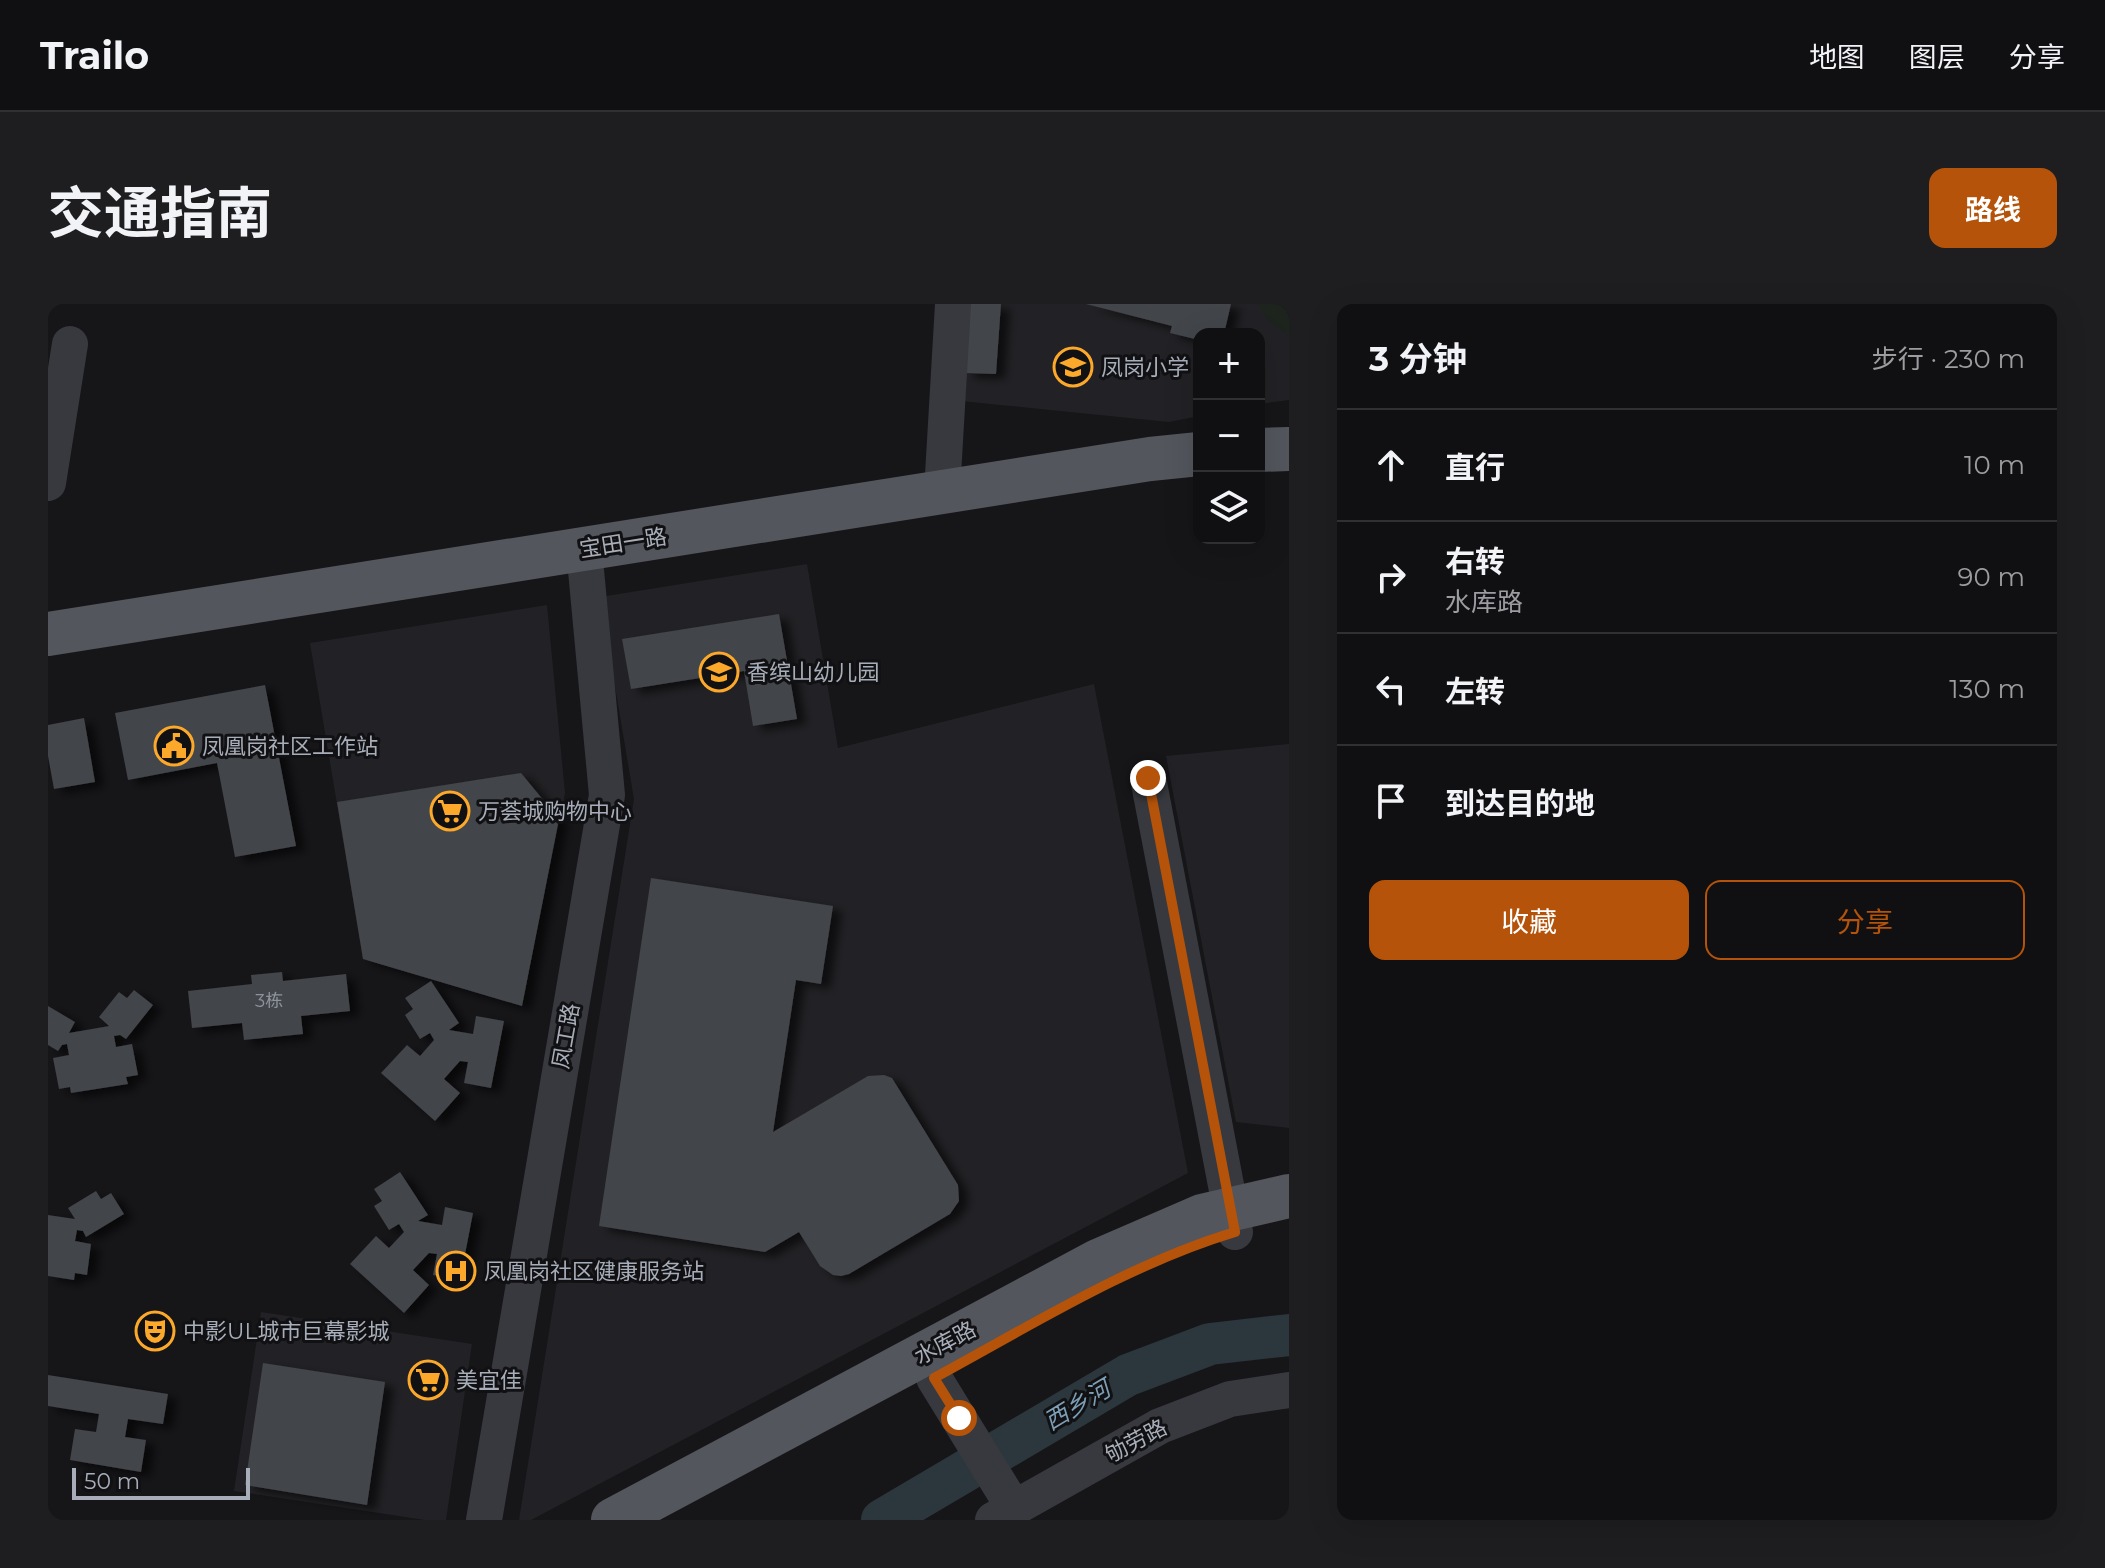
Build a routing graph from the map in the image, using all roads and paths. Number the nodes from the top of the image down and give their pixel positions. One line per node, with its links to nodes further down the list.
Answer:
1 (953, 304): 9 (street)
2 (70, 344): 10 (street)
3 (1289, 422): 4 (main road)
4 (1265, 423)
5 (1193, 427): 9 (main road, 宝田一路)
6 (1289, 449): 7 (main road)
7 (1265, 450)
8 (1193, 455): 9 (main road, 宝田一路)
9 (942, 478): 11 (main road, 宝田一路); 12 (main road, 宝田一路)
10 (48, 483)
11 (584, 549): 13 (main road, 宝田一路); 21 (street, 凤工路)
12 (48, 604)
13 (48, 634)
14 (1148, 778): 17 (street)
15 (1289, 1196): 17 (main road, 水库路)
16 (1289, 1220): 17 (main road, 水库路)
17 (1233, 1221): 18 (main road, 水库路); 22 (main road, 水库路)
18 (934, 1378): 20 (street); 23 (main road, 水库路)
19 (1289, 1390): 20 (street, 劬劳路)
20 (1001, 1502)
21 (484, 1520)
22 (613, 1520)
23 (669, 1520)

